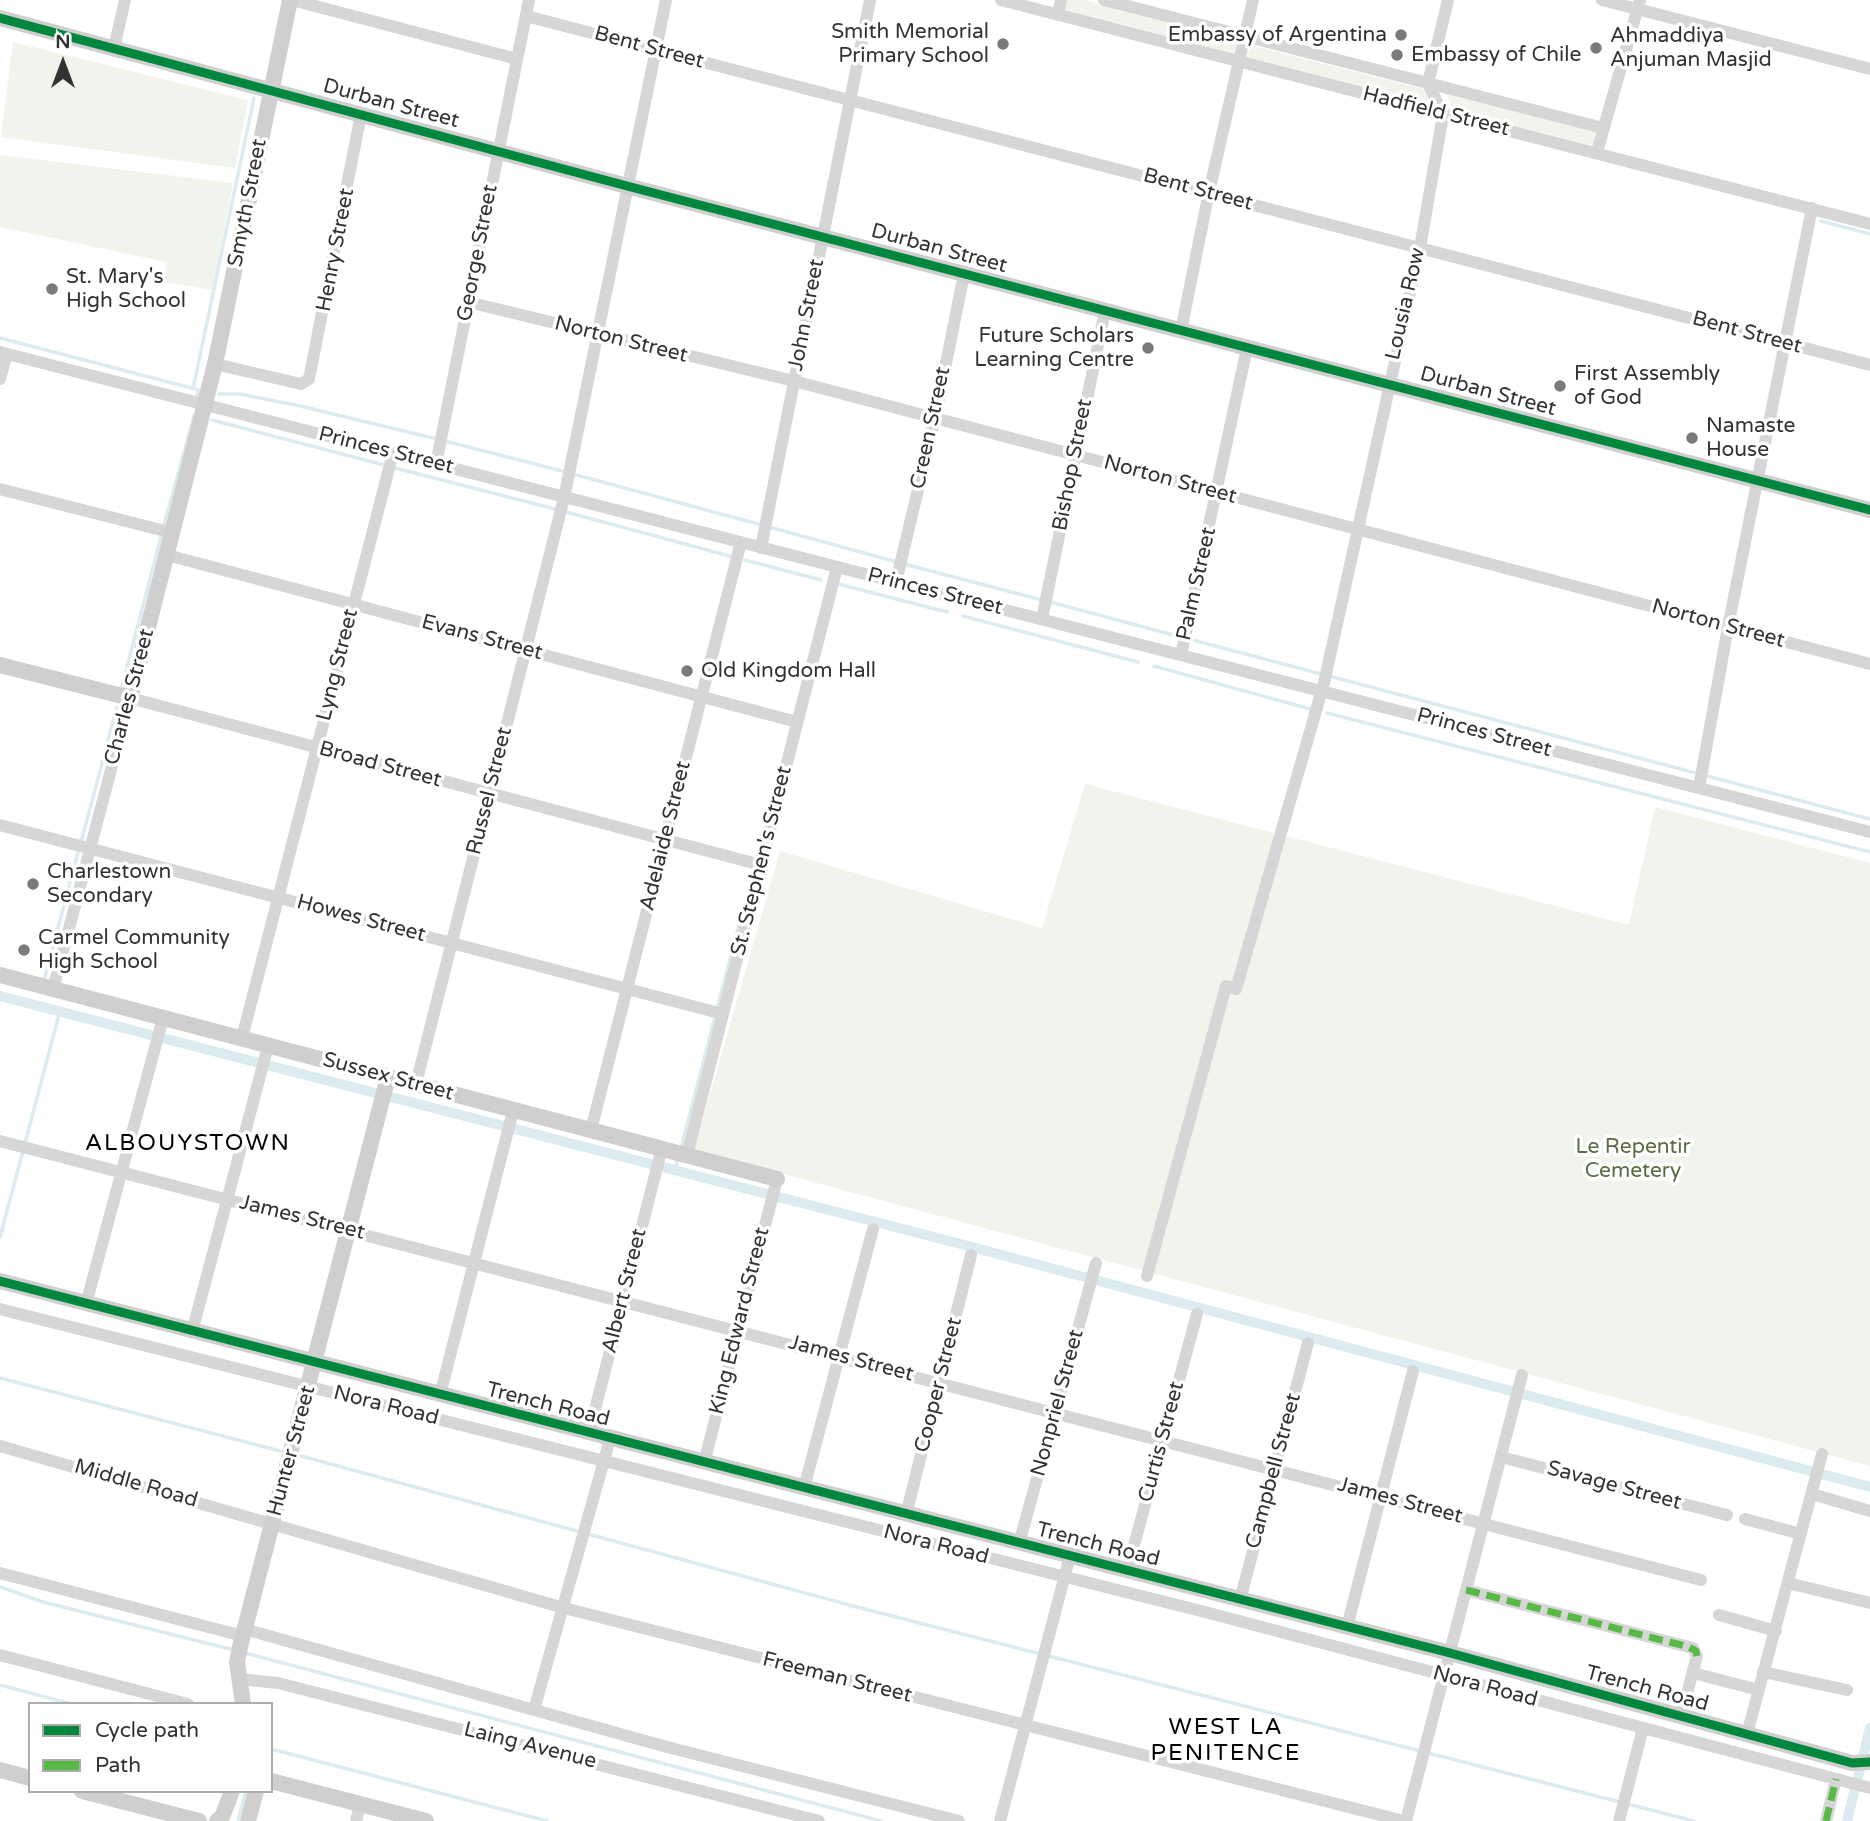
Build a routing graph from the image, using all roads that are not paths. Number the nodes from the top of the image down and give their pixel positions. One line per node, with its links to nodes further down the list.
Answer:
1 (125, 0): 17 (street)
2 (291, 0): 19 (street); 23 (street, Smyth Street)
3 (529, 0): 14 (street, George Street)
4 (666, 0): 18 (street, Russel Street)
5 (870, 0): 24 (street, John Street)
6 (1002, 0): 13 (street, Hadfield Street)
7 (1062, 0): 13 (street)
8 (1104, 0): 16 (street, Hadfield Street)
9 (1253, 0): 16 (street)
10 (1448, 0): 22 (street)
11 (1602, 0): 12 (street)
12 (1638, 5): 21 (street); 27 (street)
13 (1058, 15): 20 (street, Hadfield Street)
14 (526, 16): 18 (street, Bent Street); 19 (street, George Street)
15 (0, 18): 17 (street, Durban Street)
16 (1244, 36): 20 (street); 22 (street, Hadfield Street)
17 (114, 48): 23 (street, Durban Street)
18 (656, 50): 24 (street, Bent Street); 30 (street, Russel Street)
19 (517, 59): 28 (street, George Street)
20 (1238, 62): 26 (street, Hadfield Street); 31 (street)
21 (1870, 69)
22 (1428, 83): 26 (street); 27 (street, Hadfield Street)
23 (270, 90): 25 (street, Durban Street); 44 (street, Smyth Street)
24 (852, 101): 31 (street, Bent Street); 34 (street, John Street)
25 (361, 114): 28 (street, Durban Street); 44 (street, Henry Street)
26 (1443, 115): 29 (street, Hadfield Street); 35 (street, Lousia Row)
27 (1603, 128): 29 (street)
28 (499, 151): 30 (street, Durban Street); 37 (street, George Street)
29 (1597, 152): 32 (street, Hadfield Street)
30 (627, 186): 34 (street, Durban Street); 40 (street, Russel Street)
31 (1209, 192): 35 (street, Bent Street); 39 (street)
32 (1812, 208): 33 (street, Hadfield Street); 41 (street)
33 (1870, 224)
34 (822, 237): 36 (street, Durban Street); 47 (street, John Street)
35 (1420, 248): 41 (street, Bent Street); 48 (street, Lousia Row)
36 (964, 274): 38 (street, Durban Street); 50 (street, Creen Street)
37 (468, 302): 40 (street, Norton Street); 53 (street, George Street)
38 (1105, 311): 39 (street, Durban Street); 52 (street, Bishop Street)
39 (1181, 331): 42 (street, Durban Street)
40 (598, 335): 47 (street, Norton Street); 57 (street, Russel Street)
41 (1785, 343): 45 (street, Bent Street); 54 (street)
42 (1247, 348): 48 (street, Durban Street); 56 (street, Palm Street)
43 (3, 353): 46 (street); 49 (street, Princes Street)
44 (215, 365): 49 (street, Smyth Street)
45 (1870, 365)
46 (0, 379)
47 (794, 382): 50 (street, Norton Street); 62 (street, John Street)
48 (1388, 384): 54 (street, Durban Street); 59 (street, Lousia Row)
49 (206, 405): 51 (street, Princes Street); 60 (street, Charles Street)
50 (935, 418): 52 (street, Norton Street); 65 (street, Creen Street)
51 (393, 453): 53 (street, Princes Street); 66 (street, Lyng Street)
52 (1075, 455): 56 (street, Norton Street); 67 (street, Bishop Street)
53 (436, 464): 57 (street, Princes Street)
54 (1757, 481): 58 (street, Durban Street); 68 (street)
55 (0, 489): 60 (street)
56 (1218, 492): 59 (street, Norton Street); 70 (street, Palm Street)
57 (564, 498): 61 (street, Princes Street); 69 (street, Russel Street)
58 (1870, 510)
59 (1358, 529): 68 (street, Norton Street); 73 (street, Lousia Row)
60 (173, 533): 63 (street, Charles Street)
61 (741, 542): 62 (street, Princes Street); 74 (street, Adelaide Street)
62 (761, 548): 64 (street, Princes Street)
63 (167, 555): 66 (street, Evans Street); 75 (street, Charles Street)
64 (836, 567): 65 (street, Princes Street); 76 (street, St. Stephen's Street)
65 (898, 577): 67 (street, Princes Street)
66 (354, 605): 69 (street, Evans Street); 77 (street, Lyng Street)
67 (1043, 615): 70 (street, Princes Street)
68 (1728, 626): 71 (street, Norton Street); 78 (street)
69 (525, 650): 74 (street, Evans Street); 79 (street, Russel Street)
70 (1182, 651): 73 (street, Princes Street)
71 (1870, 664)
72 (0, 665): 75 (street, Broad Street)
73 (1323, 687): 78 (street, Princes Street); 109 (street, Lousia Row)
74 (702, 696): 76 (street, Evans Street); 82 (street, Adelaide Street)
75 (130, 698): 77 (street, Broad Street); 83 (street, Charles Street)
76 (797, 722): 84 (street, St. Stephen's Street)
77 (317, 748): 79 (street, Broad Street); 85 (street, Lyng Street)
78 (1699, 788): 81 (street, Princes Street)
79 (489, 794): 82 (street, Broad Street); 86 (street, Russel Street)
80 (0, 824): 83 (street, Howes Street)
81 (1870, 832)
82 (665, 840): 84 (street, Broad Street); 89 (street, Adelaide Street)
83 (90, 848): 85 (street, Howes Street); 88 (street, Charles Street)
84 (761, 865): 90 (street, St. Stephen's Street)
85 (278, 898): 86 (street, Howes Street); 92 (street, Lyng Street)
86 (451, 943): 89 (street, Howes Street); 95 (street, Russel Street)
87 (0, 975): 88 (street, Sussex Street)
88 (53, 989): 91 (street, Sussex Street)
89 (627, 989): 90 (street, Howes Street); 97 (street, Adelaide Street)
90 (723, 1014): 100 (street, St. Stephen's Street)
91 (162, 1022): 92 (street, Sussex Street); 101 (street)
92 (242, 1038): 93 (street, Sussex Street)
93 (267, 1050): 94 (street, Sussex Street); 103 (street)
94 (387, 1082): 95 (street, Sussex Street); 104 (street, Hunter Street)
95 (416, 1084): 96 (street, Sussex Street)
96 (513, 1111): 97 (street, Sussex Street); 107 (street)
97 (591, 1130): 99 (street, Sussex Street)
98 (0, 1141): 101 (street, James Street)
99 (662, 1149): 100 (street, Sussex Street); 111 (street, Albert Street)
100 (687, 1155): 102 (street, Sussex Street)
101 (121, 1172): 103 (street, James Street); 112 (street)
102 (776, 1179): 115 (street, King Edward Street)
103 (228, 1200): 104 (street, James Street); 116 (street)
104 (350, 1229): 107 (street, James Street); 119 (street, Hunter Street)
105 (873, 1229): 118 (street)
106 (971, 1255): 122 (street, Cooper Street)
107 (471, 1262): 111 (street, James Street); 124 (street)
108 (1096, 1263): 125 (street, Nonpriel Street)
109 (1147, 1276)
110 (0, 1281): 112 (street, Trench Road)
111 (623, 1300): 115 (street, James Street); 126 (street, Albert Street)
112 (86, 1304): 116 (street, Trench Road)
113 (0, 1308): 123 (street, Nora Road)
114 (1197, 1314): 128 (street, Curtis Street)
115 (738, 1330): 118 (street, James Street); 133 (street, King Edward Street)
116 (192, 1332): 119 (street, Trench Road)
117 (1308, 1343): 134 (street, Campbell Street)
118 (838, 1356): 122 (street, James Street); 135 (street)
119 (316, 1364): 123 (street, Hunter Street); 124 (street, Trench Road)
120 (1413, 1371): 137 (street)
121 (1521, 1378): 131 (street)
122 (939, 1382): 125 (street, James Street); 139 (street, Cooper Street)
123 (310, 1387): 132 (street, Nora Road); 142 (street, Hunter Street)
124 (440, 1395): 126 (street, Trench Road)
125 (1055, 1412): 128 (street, James Street); 145 (street, Nonpriel Street)
126 (589, 1433): 127 (street, Trench Road)
127 (610, 1439): 132 (street); 133 (street, Trench Road)
128 (1163, 1440): 134 (street, James Street); 147 (street, Curtis Street)
129 (0, 1446): 142 (street, Middle Road)
130 (1822, 1454): 136 (street)
131 (1501, 1457): 140 (street, Savage Street); 143 (street)
132 (604, 1460): 149 (street, Nora Road); 155 (street)
133 (704, 1463): 135 (street, Trench Road)
134 (1275, 1469): 137 (street, James Street); 153 (street, Campbell Street)
135 (804, 1488): 139 (street, Trench Road)
136 (1811, 1494): 138 (street); 144 (street)
137 (1381, 1497): 143 (street, James Street); 157 (street)
138 (1870, 1511)
139 (906, 1515): 145 (street, Trench Road)
140 (1727, 1516)
141 (1745, 1519): 144 (street)
142 (273, 1522): 155 (street, Freeman Street); 159 (street, Hunter Street)
143 (1484, 1523): 150 (street, James Street); 152 (street)
144 (1801, 1534): 151 (street)
145 (1020, 1544): 146 (street, Trench Road)
146 (1070, 1556): 147 (street, Trench Road); 149 (street)
147 (1127, 1571): 153 (street, Trench Road)
148 (0, 1573): 159 (street)
149 (1064, 1578): 164 (street, Nora Road); 172 (street)
150 (1701, 1580)
151 (1788, 1583): 154 (street); 158 (street)
152 (1466, 1590): 160 (street); 163 (street)
153 (1241, 1600): 157 (street, Trench Road)
154 (1870, 1603)
155 (564, 1608): 170 (street); 172 (street, Freeman Street)
156 (1719, 1615): 158 (street)
157 (1347, 1627): 160 (street, Trench Road)
158 (1776, 1631): 162 (street)
159 (241, 1644): 165 (street, Hunter Street); 170 (street)
160 (1450, 1653): 164 (street); 171 (street, Trench Road)
161 (0, 1655): 168 (street)
162 (1763, 1672): 166 (street); 167 (street)
163 (1693, 1673): 166 (street); 171 (street)
164 (1444, 1676): 173 (street, Nora Road); 193 (street)
165 (239, 1679): 169 (street, Hunter Street); 190 (street, Laing Avenue)
166 (1759, 1690): 174 (street)
167 (1847, 1690)
168 (180, 1702)
169 (243, 1702)
170 (534, 1710): 191 (street)
171 (1681, 1716): 174 (street, Trench Road)
172 (1027, 1726): 192 (street); 193 (street, Freeman Street)
173 (1643, 1728): 178 (street, Nora Road); 194 (street)
174 (1747, 1734): 175 (street, Trench Road)
175 (1870, 1762)
176 (0, 1770): 177 (street)
177 (28, 1777)
178 (1836, 1779): 180 (street, Nora Road); 195 (street)
179 (273, 1782): 184 (street)
180 (1870, 1788)
181 (90, 1793): 185 (street)
182 (231, 1793): 186 (street)
183 (255, 1793): 187 (street)
184 (360, 1804): 188 (street); 189 (street)
185 (199, 1821)
186 (218, 1821)
187 (248, 1821)
188 (356, 1821)
189 (426, 1821)
190 (819, 1821)
191 (959, 1821)
192 (1000, 1821)
193 (1405, 1821)
194 (1619, 1821)
195 (1826, 1821)

